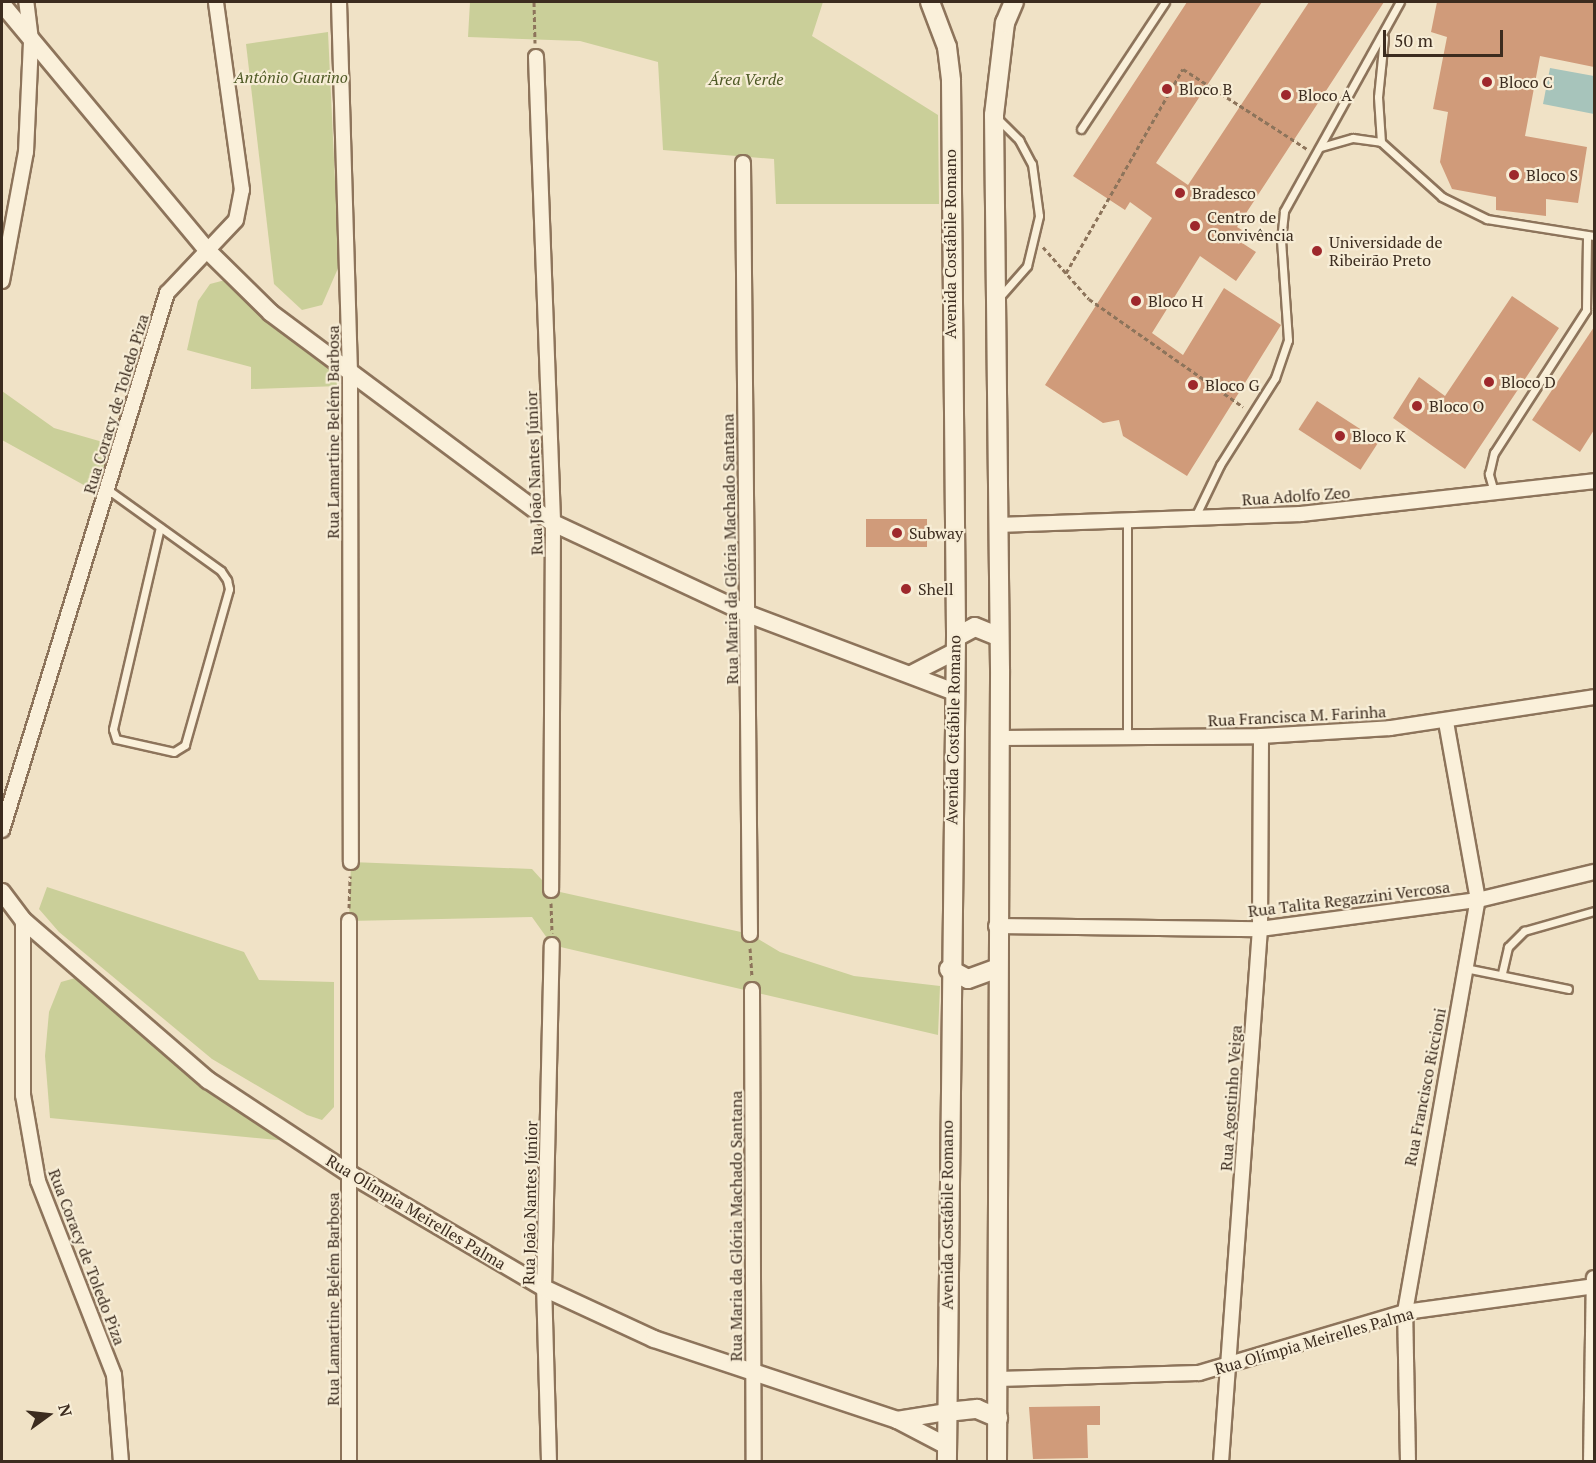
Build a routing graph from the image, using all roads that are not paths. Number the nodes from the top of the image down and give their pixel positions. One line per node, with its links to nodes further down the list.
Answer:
1 (26, 2): 10 (street)
2 (216, 2): 18 (street, Rua Coracy de Toledo Piza)
3 (339, 2): 21 (street, Rua Lamartine Belém Barbosa)
4 (930, 2): 32 (main road, Avenida Costábile Romano)
5 (1014, 2): 12 (main road)
6 (1165, 2): 13 (lane)
7 (1400, 2): 9 (lane)
8 (2, 4): 10 (street)
9 (1384, 31): 14 (lane); 15 (lane)
10 (31, 40): 18 (street); 19 (street)
11 (536, 57): 27 (street, Rua João Nantes Júnior)
12 (994, 116): 20 (main road); 20 (lane)
13 (1081, 129)
14 (1381, 142): 15 (lane); 17 (lane)
15 (1321, 147): 25 (lane)
16 (743, 163): 30 (street, Rua Maria da Glória Machado Santana)
17 (1591, 236): 24 (lane)
18 (208, 251): 21 (street); 23 (street, Rua Coracy de Toledo Piza)
19 (2, 281)
20 (996, 300): 28 (main road)
21 (350, 373): 27 (street); 41 (street, Rua Lamartine Belém Barbosa)
22 (1594, 481): 24 (street, Rua Adolfo Zeo)
23 (108, 489): 29 (lane); 40 (street, Rua Coracy de Toledo Piza)
24 (1494, 492): 25 (street, Rua Adolfo Zeo)
25 (1194, 519): 26 (street, Rua Adolfo Zeo)
26 (1127, 521): 28 (street, Rua Adolfo Zeo); 38 (lane)
27 (553, 523): 30 (street); 43 (street, Rua João Nantes Júnior)
28 (998, 525): 31 (main road)
29 (160, 527): 29 (lane)
30 (747, 614): 33 (street); 51 (street, Rua Maria da Glória Machado Santana)
31 (997, 636): 32 (main road); 39 (main road)
32 (954, 645): 33 (street); 34 (main road, Avenida Costábile Romano)
33 (913, 673): 34 (street)
34 (952, 691): 54 (main road, Avenida Costábile Romano)
35 (1594, 697): 36 (street, Rua Francisca M. Farinha)
36 (1446, 722): 37 (street, Rua Francisca M. Farinha); 45 (street, Rua Francisco Riccioni)
37 (1261, 736): 38 (street, Rua Francisca M. Farinha); 50 (street, Rua Agostinho Veiga)
38 (1127, 737): 39 (street, Rua Francisca M. Farinha)
39 (999, 738): 49 (main road)
40 (2, 830)
41 (351, 862)
42 (1594, 872): 45 (street, Rua Talita Regazzini Vercosa)
43 (551, 890)
44 (2, 892): 47 (street, Rua Olímpia Meirelles Palma)
45 (1478, 900): 50 (street, Rua Talita Regazzini Vercosa); 53 (street, Rua Francisco Riccioni)
46 (1594, 911): 56 (lane)
47 (23, 920): 59 (street, Rua Olímpia Meirelles Palma); 70 (street, Rua Coracy de Toledo Piza)
48 (349, 921): 59 (street, Rua Lamartine Belém Barbosa)
49 (996, 926): 50 (street, Rua Talita Regazzini Vercosa); 55 (main road)
50 (1260, 928): 63 (street, Rua Agostinho Veiga)
51 (750, 934)
52 (552, 945): 61 (street, Rua João Nantes Júnior)
53 (1465, 968): 56 (lane); 62 (street, Rua Francisco Riccioni)
54 (949, 969): 55 (main road); 66 (main road, Avenida Costábile Romano)
55 (996, 969): 65 (main road)
56 (1502, 973): 57 (lane)
57 (1568, 989)
58 (752, 990): 64 (street, Rua Maria da Glória Machado Santana)
59 (350, 1174): 61 (street, Rua Olímpia Meirelles Palma); 71 (street, Rua Lamartine Belém Barbosa)
60 (1594, 1283): 62 (street, Rua Olímpia Meirelles Palma); 77 (street)
61 (544, 1288): 64 (street, Rua Olímpia Meirelles Palma); 72 (street, Rua João Nantes Júnior)
62 (1405, 1312): 63 (street, Rua Olímpia Meirelles Palma); 76 (street, Rua Francisco Riccioni)
63 (1227, 1368): 65 (street, Rua Olímpia Meirelles Palma); 75 (street, Rua Agostinho Veiga)
64 (753, 1376): 68 (street, Rua Olímpia Meirelles Palma); 73 (street, Rua Maria da Glória Machado Santana)
65 (997, 1379): 67 (main road)
66 (946, 1412): 67 (main road); 68 (street, Rua Olímpia Meirelles Palma); 69 (main road, Avenida Costábile Romano)
67 (998, 1418): 74 (main road)
68 (897, 1420): 69 (street, Rua Olímpia Meirelles Palma)
69 (947, 1454)
70 (121, 1461)
71 (349, 1461)
72 (549, 1461)
73 (754, 1461)
74 (998, 1461)
75 (1221, 1461)
76 (1408, 1461)
77 (1591, 1461)

